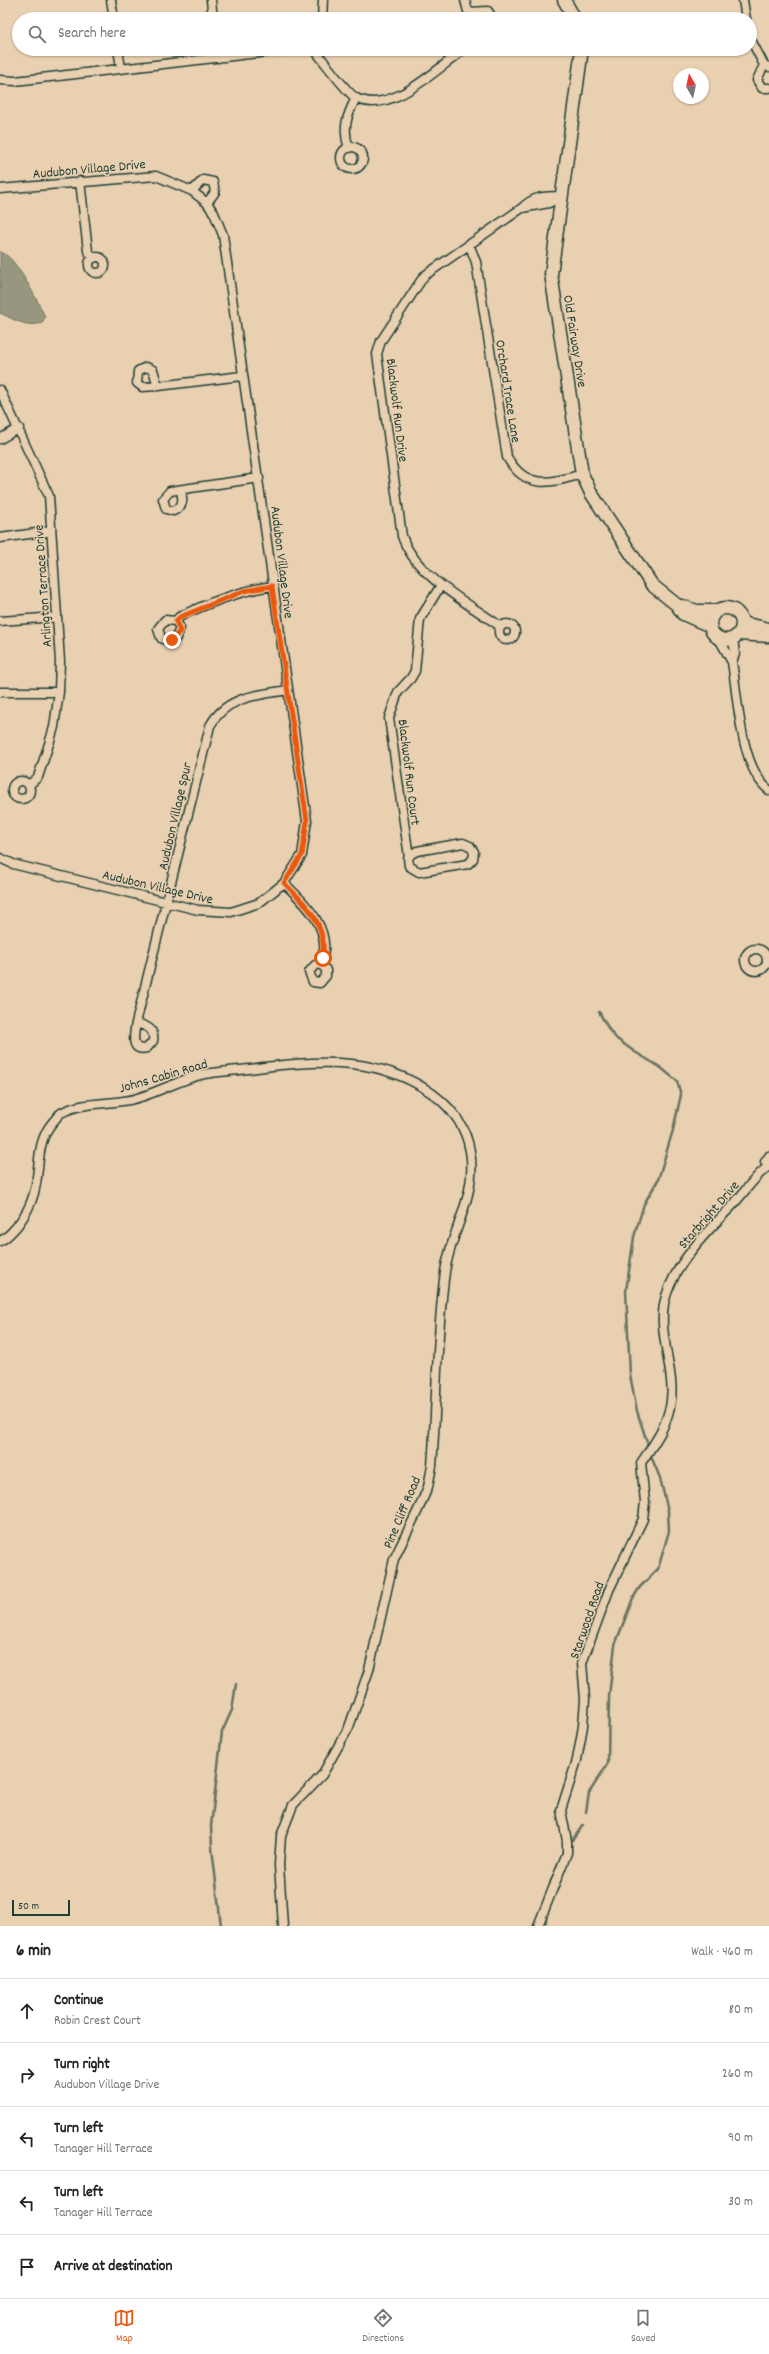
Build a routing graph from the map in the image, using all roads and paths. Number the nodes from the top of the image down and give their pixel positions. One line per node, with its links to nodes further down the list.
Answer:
1 (111, 0): 7 (street)
2 (211, 0): 8 (street)
3 (323, 0): 9 (street)
4 (465, 0): 10 (street)
5 (564, 0): 11 (street)
6 (743, 0): 12 (street)
7 (113, 12)
8 (212, 12)
9 (322, 12)
10 (468, 12)
11 (571, 12)
12 (745, 12)
13 (757, 50): 20 (street)
14 (119, 56): 21 (street)
15 (235, 56): 19 (street)
16 (320, 56): 24 (street)
17 (456, 56): 24 (street)
18 (581, 56): 29 (street, Old Fairway Drive)
19 (218, 58): 21 (street)
20 (767, 66): 23 (street)
21 (121, 68): 22 (street)
22 (0, 80)
23 (769, 88)
24 (356, 98): 25 (street)
25 (349, 148)
26 (80, 181): 27 (street, Audubon Village Drive); 28 (street, Audubon Village Drive); 32 (street)
27 (0, 189)
28 (192, 190): 30 (street, Audubon Village Drive); 30 (street)
29 (561, 196): 31 (street, Blackwolf Run Drive); 38 (street, Old Fairway Drive)
30 (207, 203): 33 (street, Audubon Village Drive)
31 (469, 244): 38 (street, Orchard Trace Lane); 43 (street, Blackwolf Run Drive)
32 (94, 258)
33 (242, 376): 34 (street); 39 (street, Audubon Village Drive)
34 (158, 386): 34 (street)
35 (0, 390): 36 (street, Arlington Terrace Drive)
36 (19, 428): 37 (street); 41 (street, Arlington Terrace Drive)
37 (0, 439)
38 (582, 474): 45 (street, Old Fairway Drive)
39 (259, 478): 40 (street); 44 (street, Audubon Village Drive)
40 (181, 490): 40 (street)
41 (51, 531): 42 (street); 47 (street, Arlington Terrace Drive)
42 (0, 538)
43 (441, 585): 51 (street, Blackwolf Run Drive); 62 (street, Blackwolf Run Court)
44 (272, 586): 49 (street); 57 (street, Audubon Village Drive)
45 (677, 605): 46 (street, Old Fairway Drive); 50 (street, Old Fairway Drive)
46 (716, 612): 50 (street); 53 (street)
47 (57, 617): 48 (street); 59 (street, Arlington Terrace Drive)
48 (0, 621)
49 (176, 621)
50 (710, 626): 55 (street)
51 (501, 627)
52 (769, 629): 53 (street)
53 (738, 632): 54 (street); 55 (street); 56 (street)
54 (769, 636)
55 (718, 637): 56 (street)
56 (732, 662): 61 (street)
57 (288, 690): 64 (street, Audubon Village Drive); 65 (street, Audubon Village Spur)
58 (0, 692): 59 (street)
59 (59, 692): 60 (street, Arlington Terrace Drive)
60 (29, 785)
61 (769, 790)
62 (409, 857): 62 (street, Blackwolf Run Court)
63 (0, 858): 65 (street, Audubon Village Drive)
64 (284, 883): 65 (street, Audubon Village Drive); 66 (street)
65 (167, 903): 67 (street, Audubon Village Spur)
66 (321, 964)
67 (136, 1023)
68 (372, 1066): 71 (street, Johns Cabin Road); 73 (street, Pine Cliff Road)
69 (769, 1156): 70 (street, Starbright Drive)
70 (768, 1167): 72 (street, Starbright Drive)
71 (0, 1241)
72 (641, 1463): 74 (street, Starwood Road)
73 (283, 1926)
74 (538, 1926)

